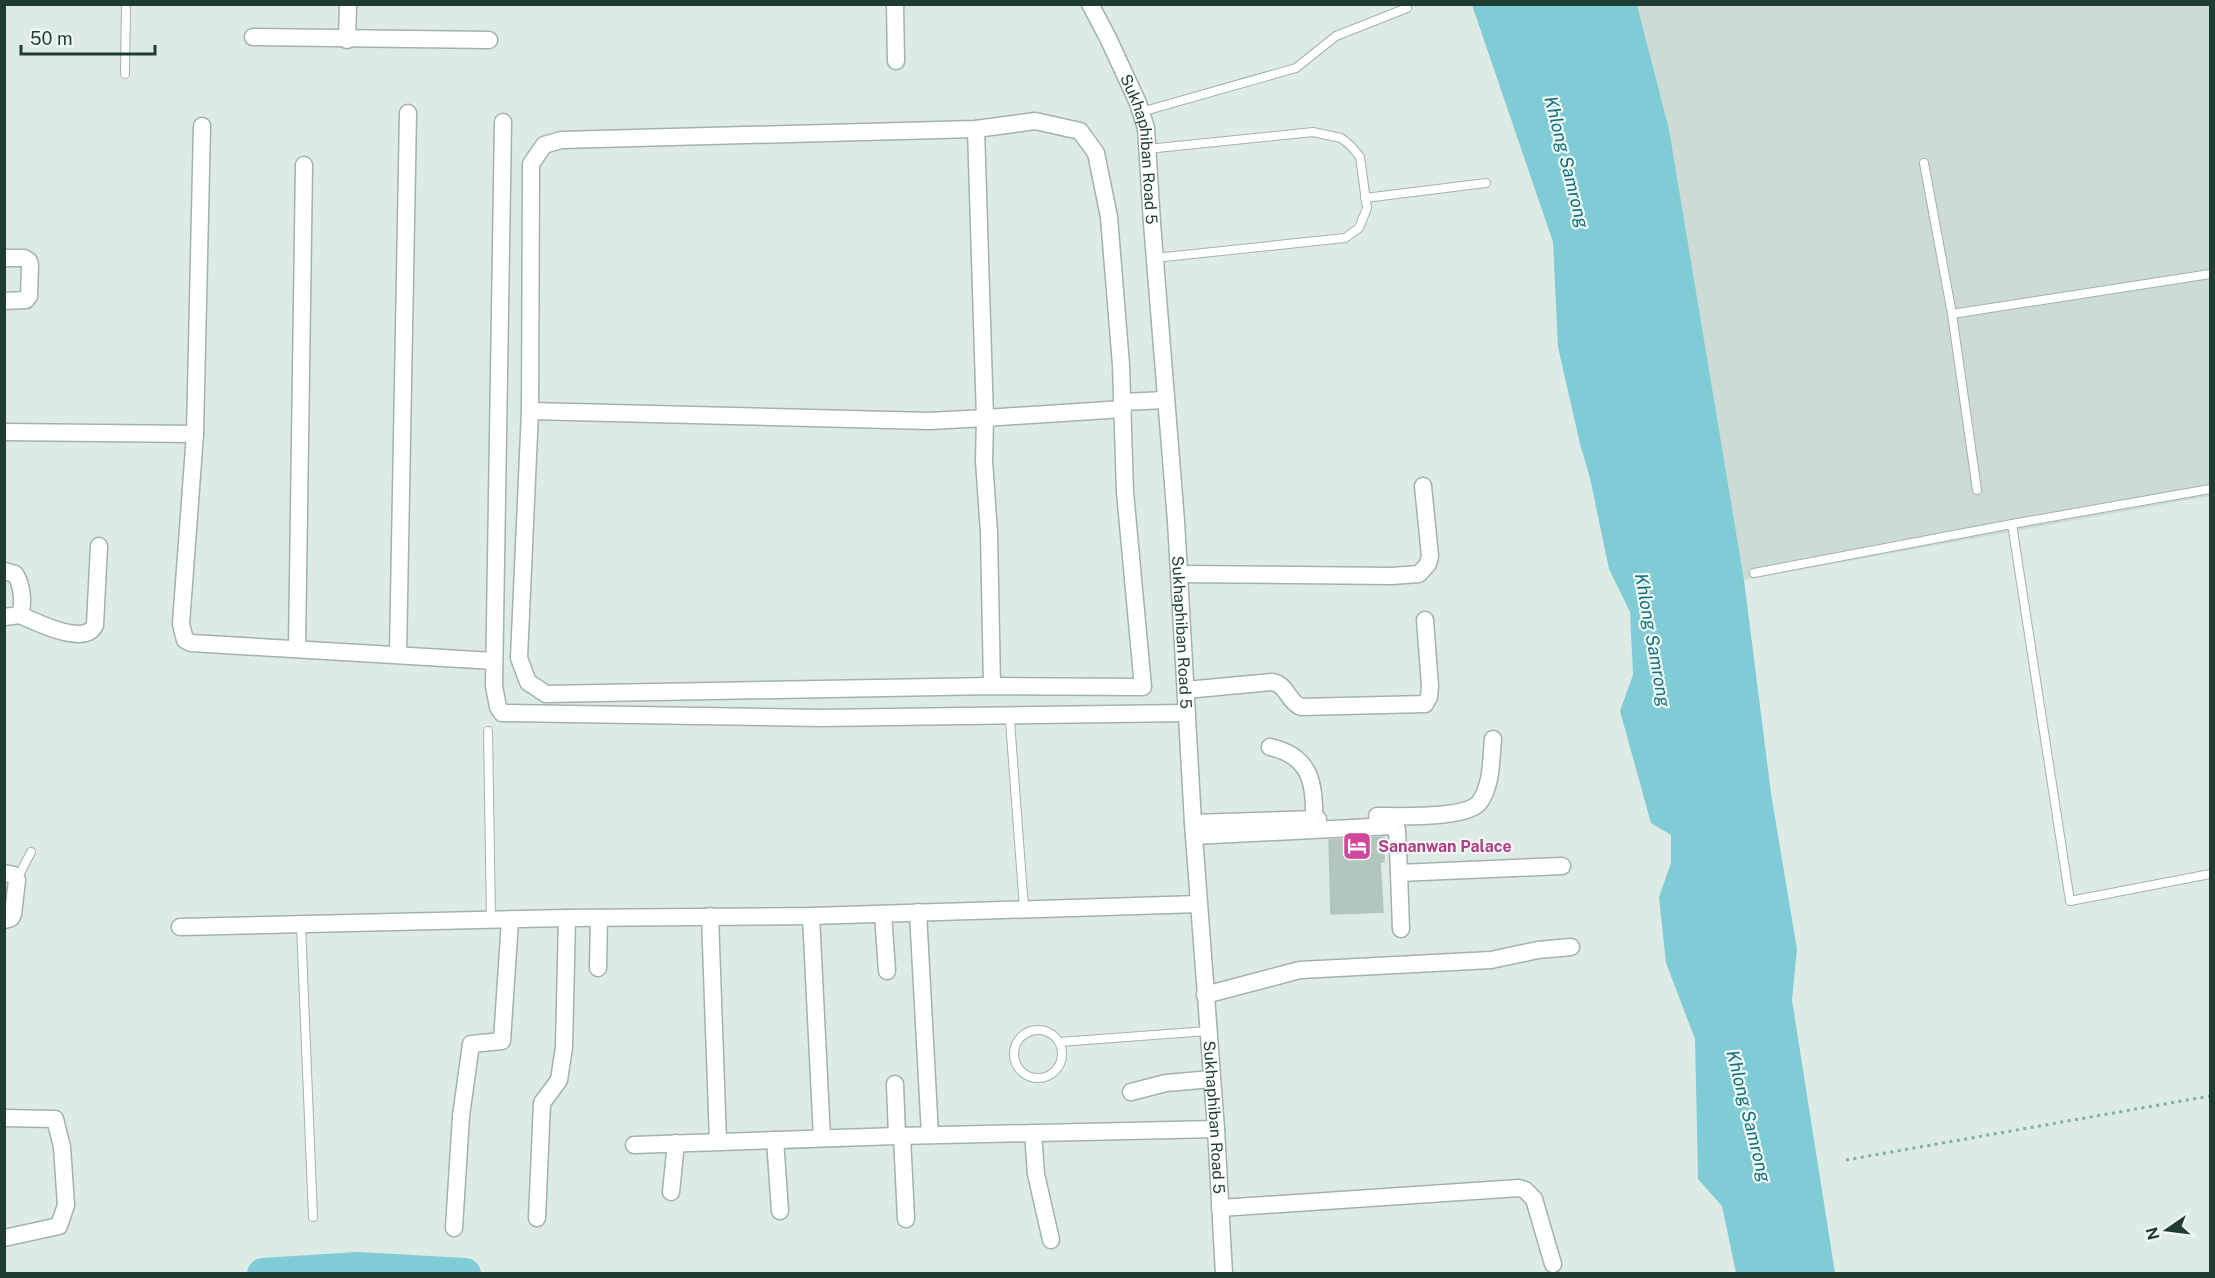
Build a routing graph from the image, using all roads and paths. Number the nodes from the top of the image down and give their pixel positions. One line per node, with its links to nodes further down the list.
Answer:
1 (126, 4): 10 (lane)
2 (348, 4): 7 (street)
3 (895, 4): 9 (street)
4 (1090, 4): 11 (street, Sukhaphiban Road 5)
5 (1407, 8): 11 (lane)
6 (253, 37): 7 (street)
7 (347, 40): 8 (street)
8 (489, 40)
9 (896, 61)
10 (124, 74)
11 (1141, 112): 16 (street, Sukhaphiban Road 5)
12 (408, 113): 43 (street)
13 (502, 122): 44 (street)
14 (202, 126): 31 (street)
15 (976, 129): 27 (street); 28 (street); 29 (street)
16 (1148, 149): 20 (lane); 22 (street, Sukhaphiban Road 5)
17 (1924, 163): 25 (lane)
18 (304, 165): 42 (street)
19 (1486, 183): 20 (lane)
20 (1365, 198): 22 (lane)
21 (4, 258): 24 (street)
22 (1155, 258): 26 (street, Sukhaphiban Road 5)
23 (2211, 274): 25 (lane)
24 (4, 301)
25 (1952, 315): 34 (lane)
26 (1166, 400): 27 (street); 39 (street, Sukhaphiban Road 5)
27 (1123, 405): 29 (street); 45 (street)
28 (530, 411): 29 (street); 45 (street)
29 (985, 418): 45 (street)
30 (4, 432): 31 (street)
31 (195, 434): 42 (street)
32 (1423, 486): 39 (street)
33 (2211, 489): 35 (lane)
34 (1977, 490)
35 (2012, 524): 38 (lane); 57 (lane)
36 (99, 546): 40 (street)
37 (4, 571): 40 (street)
38 (1754, 573)
39 (1179, 574): 46 (street, Sukhaphiban Road 5)
40 (13, 616)
41 (1425, 620): 46 (street)
42 (297, 647): 43 (street)
43 (398, 654): 44 (street)
44 (494, 661): 47 (street)
45 (992, 686)
46 (1186, 690): 47 (street, Sukhaphiban Road 5)
47 (1187, 713): 53 (street, Sukhaphiban Road 5)
48 (1010, 721): 60 (lane)
49 (488, 731): 68 (lane)
50 (1493, 739): 52 (street)
51 (1270, 747): 52 (street)
52 (1314, 819): 53 (street)
53 (1194, 830): 56 (street); 59 (street, Sukhaphiban Road 5)
54 (32, 852): 58 (lane)
55 (1562, 866): 56 (street)
56 (1399, 873): 72 (street)
57 (2211, 874)
58 (10, 876): 67 (street)
59 (1199, 904): 60 (street); 76 (street, Sukhaphiban Road 5)
60 (1024, 908): 61 (street)
61 (918, 912): 62 (street); 86 (street)
62 (883, 914): 64 (street); 75 (street)
63 (710, 916): 64 (street); 66 (street); 90 (street)
64 (811, 916): 88 (street)
65 (567, 918): 66 (street); 69 (street); 98 (street)
66 (599, 918): 74 (street)
67 (4, 920)
68 (490, 920): 69 (street); 70 (street)
69 (510, 920): 100 (street)
70 (302, 925): 71 (street); 97 (lane)
71 (180, 927)
72 (1401, 929)
73 (1571, 947): 76 (street)
74 (598, 968)
75 (887, 971)
76 (1205, 995): 77 (street, Sukhaphiban Road 5)
77 (1208, 1031): 78 (lane); 79 (street, Sukhaphiban Road 5)
78 (1059, 1042): 78 (lane)
79 (1212, 1080): 81 (street); 84 (street, Sukhaphiban Road 5)
80 (895, 1084): 87 (street)
81 (1131, 1092)
82 (2211, 1096): 93 (path)
83 (4, 1118): 101 (street)
84 (1216, 1130): 85 (street); 95 (street, Sukhaphiban Road 5)
85 (1033, 1133): 86 (street); 102 (street)
86 (930, 1135): 87 (street)
87 (900, 1136): 88 (street); 99 (street)
88 (822, 1138): 89 (street)
89 (775, 1140): 90 (street); 96 (street)
90 (718, 1141): 91 (street)
91 (676, 1143): 92 (street); 94 (street)
92 (634, 1145)
93 (1846, 1160)
94 (671, 1192)
95 (1220, 1208): 103 (street); 104 (street, Sukhaphiban Road 5)
96 (780, 1210)
97 (313, 1217)
98 (537, 1218)
99 (906, 1219)
100 (454, 1228)
101 (4, 1238)
102 (1051, 1240)
103 (1553, 1264)
104 (1224, 1274)

